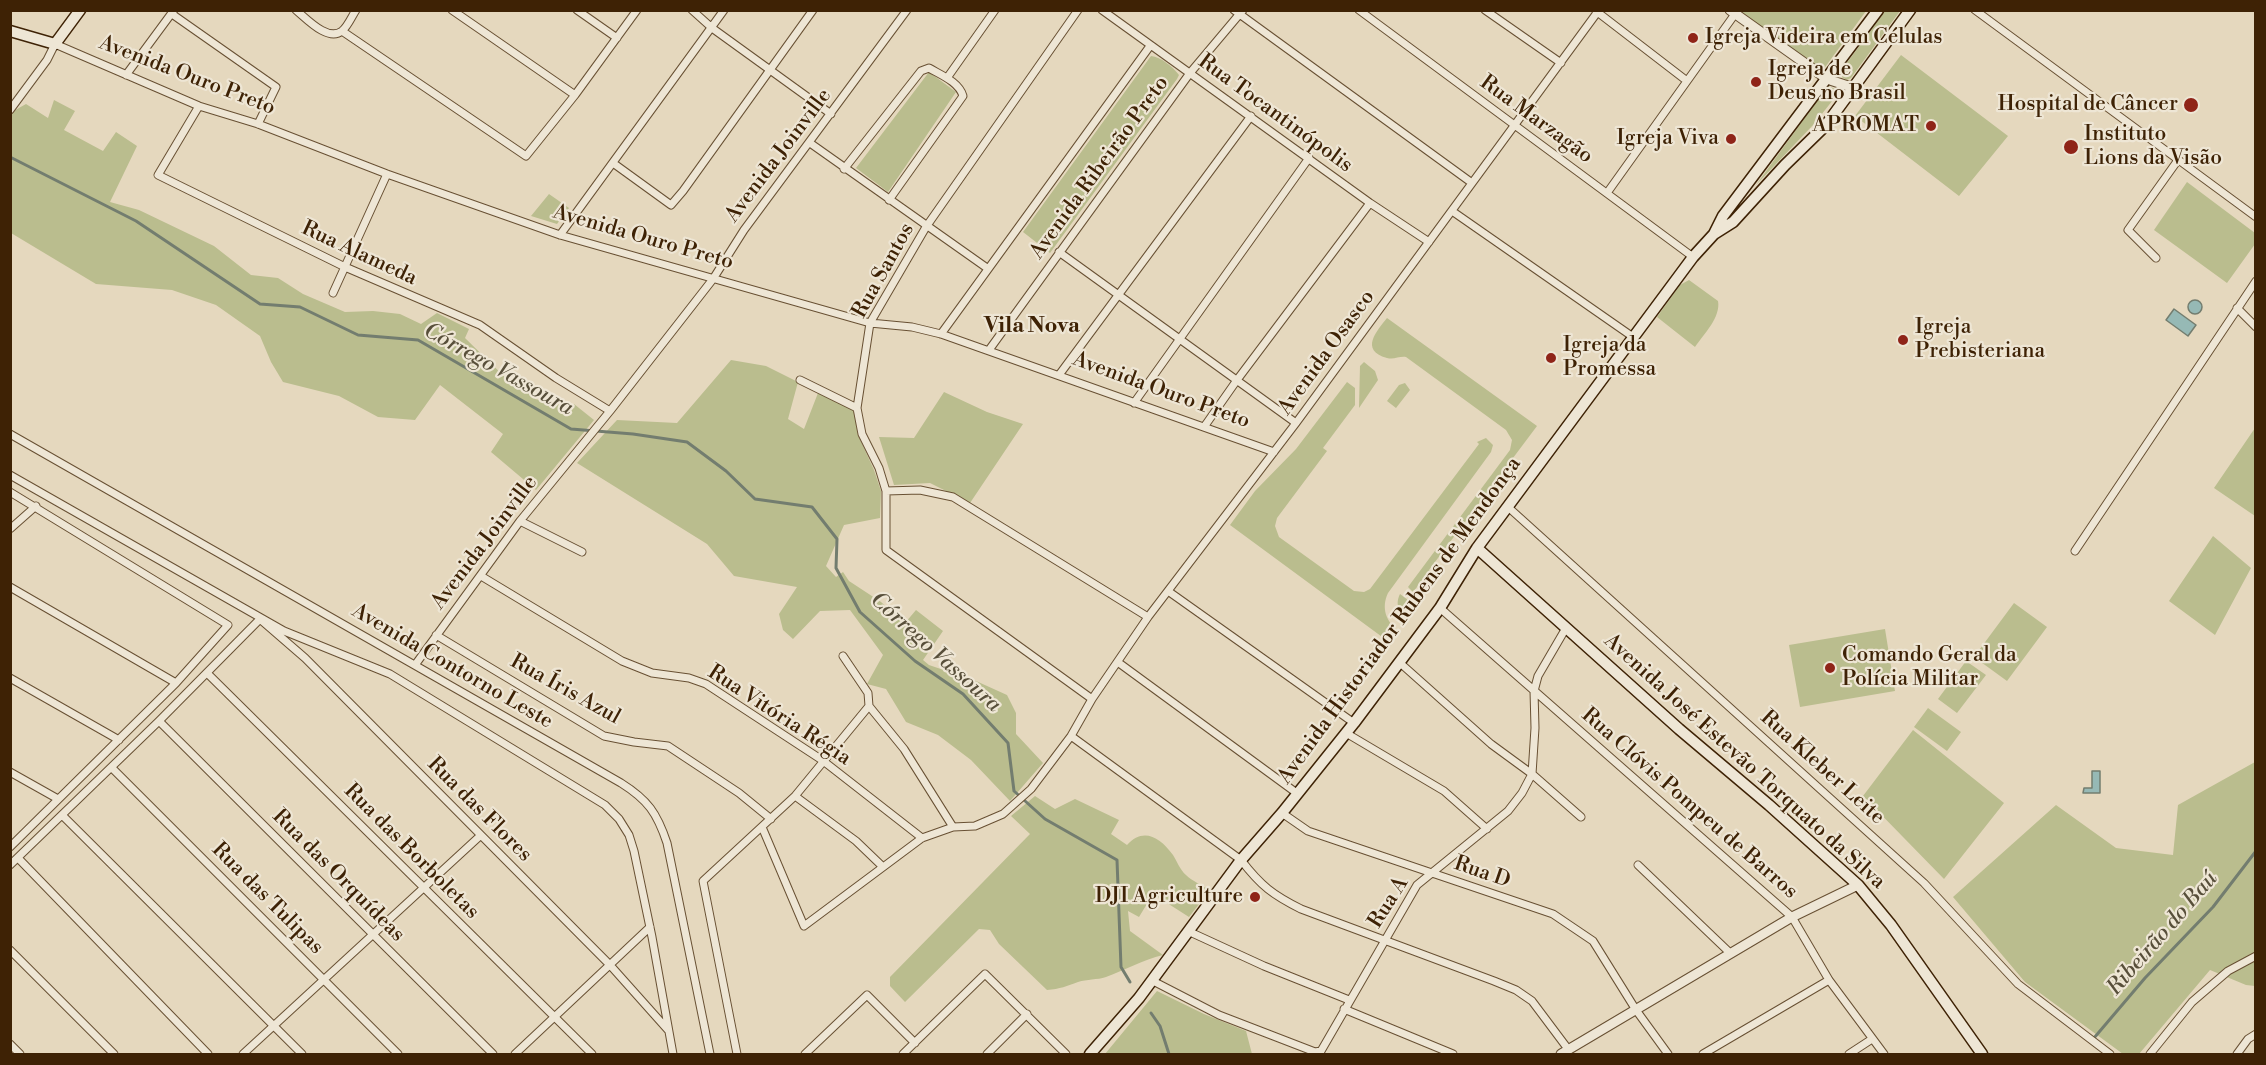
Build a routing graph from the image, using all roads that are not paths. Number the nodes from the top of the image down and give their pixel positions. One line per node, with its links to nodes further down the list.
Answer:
1 (80, 10): 27 (main road)
2 (296, 10): 25 (street)
3 (356, 10): 25 (street)
4 (452, 10): 37 (street)
5 (578, 10): 26 (street)
6 (637, 10): 26 (street)
7 (692, 10): 23 (street)
8 (724, 10): 23 (street)
9 (813, 10): 30 (street)
10 (907, 10): 40 (street, Avenida Joinville)
11 (995, 10): 33 (street)
12 (1078, 10): 58 (street, Rua Santos)
13 (1102, 10): 28 (street, Rua Tocantinópolis)
14 (1359, 10): 43 (street, Rua Marzagão)
15 (1485, 10): 29 (street)
16 (1878, 10): 34 (main road, Avenida Historiador Rubens de Mendonça)
17 (1910, 10): 36 (main road, Avenida Historiador Rubens de Mendonça)
18 (1975, 10): 47 (street)
19 (1598, 11): 29 (street, Avenida Osasco); 35 (street)
20 (173, 12): 32 (street); 42 (street)
21 (1239, 12): 31 (street, Avenida Ribeirão Preto); 52 (street)
22 (1732, 12): 34 (street); 35 (street)
23 (712, 28): 30 (street); 48 (street)
24 (10, 31): 27 (main road, Avenida Ouro Preto)
25 (342, 32): 37 (street)
26 (616, 38): 37 (street)
27 (55, 44): 32 (street, Avenida Ouro Preto); 39 (street)
28 (1150, 46): 31 (street, Rua Tocantinópolis); 66 (street)
29 (1561, 63): 43 (street, Avenida Osasco)
30 (771, 70): 40 (street); 48 (street)
31 (1190, 73): 41 (street, Rua Tocantinópolis); 62 (street, Avenida Ribeirão Preto)
32 (126, 75): 38 (street, Avenida Ouro Preto)
33 (947, 78): 50 (street); 54 (street)
34 (1827, 79): 36 (street); 45 (main road, Avenida Historiador Rubens de Mendonça)
35 (1687, 81): 53 (street)
36 (1854, 88): 49 (main road, Avenida Historiador Rubens de Mendonça)
37 (575, 95)
38 (199, 106): 42 (street, Avenida Ouro Preto); 65 (street, Rua Alameda)
39 (10, 110)
40 (831, 114): 44 (street, Avenida Joinville)
41 (1251, 116): 46 (street, Rua Tocantinópolis); 70 (street)
42 (258, 124): 51 (street, Avenida Ouro Preto)
43 (1516, 124): 52 (street, Avenida Osasco); 53 (street, Rua Marzagão)
44 (810, 143): 50 (street); 67 (street, Avenida Joinville)
45 (1775, 146): 49 (main road); 59 (main road, Avenida Historiador Rubens de Mendonça)
46 (1309, 158): 55 (street, Rua Tocantinópolis); 76 (street)
47 (2178, 160): 57 (street); 64 (street)
48 (613, 163): 60 (street)
49 (1785, 165): 59 (main road, Avenida Historiador Rubens de Mendonça)
50 (844, 169): 54 (street)
51 (387, 174): 60 (street, Avenida Ouro Preto); 65 (street)
52 (1473, 183): 56 (street, Avenida Osasco)
53 (1607, 193): 63 (street, Rua Marzagão)
54 (889, 200): 58 (street)
55 (1370, 202): 61 (street, Rua Tocantinópolis); 80 (street)
56 (1452, 212): 61 (street, Avenida Osasco); 75 (street)
57 (2256, 217)
58 (926, 227): 66 (street); 72 (street, Rua Santos)
59 (1714, 234): 63 (main road, Avenida Historiador Rubens de Mendonça)
60 (560, 235): 67 (street, Avenida Ouro Preto)
61 (1429, 242): 84 (street, Avenida Osasco)
62 (1059, 252): 70 (street); 77 (street, Avenida Ribeirão Preto)
63 (1693, 257): 75 (main road, Avenida Historiador Rubens de Mendonça)
64 (2156, 258)
65 (345, 267): 69 (street); 83 (street, Rua Alameda)
66 (987, 268): 74 (street)
67 (713, 279): 72 (street, Avenida Ouro Preto); 83 (street, Avenida Joinville)
68 (2256, 281): 71 (street)
69 (333, 293)
70 (1119, 296): 76 (street); 78 (street)
71 (2237, 308): 73 (street); 96 (street)
72 (870, 322): 74 (street, Avenida Ouro Preto); 82 (street, Rua Santos)
73 (2256, 327)
74 (941, 334): 77 (street, Avenida Ouro Preto)
75 (1633, 337): 92 (main road, Avenida Historiador Rubens de Mendonça)
76 (1179, 338): 80 (street); 81 (street)
77 (989, 350): 78 (street, Avenida Ouro Preto)
78 (1059, 375): 81 (street, Avenida Ouro Preto)
79 (800, 380): 82 (street)
80 (1237, 380): 84 (street); 85 (street)
81 (1134, 403): 85 (street, Avenida Ouro Preto)
82 (857, 408): 89 (street, Rua Santos)
83 (610, 411): 93 (street, Avenida Joinville)
84 (1296, 423): 87 (street, Avenida Osasco)
85 (1204, 427): 87 (street, Avenida Ouro Preto)
86 (10, 434): 109 (street, Avenida Contorno Leste)
87 (1274, 452): 100 (street, Avenida Osasco)
88 (10, 476): 103 (street, Avenida Contorno Leste)
89 (886, 490): 102 (street); 114 (street, Rua Santos)
90 (10, 492): 91 (street)
91 (36, 506): 94 (street); 112 (street)
92 (1508, 507): 95 (main road, Avenida Historiador Rubens de Mendonça); 193 (street, Rua Kleber Leite)
93 (520, 520): 97 (street); 98 (street, Avenida Joinville)
94 (10, 529)
95 (1477, 548): 101 (main road, Avenida Historiador Rubens de Mendonça); 104 (main road, Avenida José Estevão Torquato da Silva)
96 (2075, 551)
97 (582, 552)
98 (481, 576): 105 (street, Avenida Joinville); 121 (street, Rua Vitória Régia)
99 (10, 587): 112 (street)
100 (1168, 591): 102 (street, Avenida Osasco); 117 (street)
101 (1440, 608): 107 (main road, Avenida Historiador Rubens de Mendonça); 113 (street, Rua Clóvis Pompeu de Barros)
102 (1148, 617): 108 (street, Avenida Osasco)
103 (260, 619): 110 (street); 135 (street, Rua das Flores); 147 (street, Avenida Contorno Leste)
104 (1566, 628): 113 (street, Rua A); 144 (main road, Avenida José Estevão Torquato da Silva)
105 (436, 635): 109 (street, Avenida Joinville); 131 (street, Rua Íris Azul)
106 (843, 656): 115 (street)
107 (1399, 662): 117 (main road, Avenida Historiador Rubens de Mendonça); 124 (street)
108 (1119, 663): 114 (street, Avenida Osasco); 125 (street)
109 (415, 665): 180 (street, Avenida Contorno Leste)
110 (207, 673): 116 (street); 145 (street, Rua das Borboletas)
111 (10, 678): 120 (street)
112 (176, 683): 120 (street)
113 (1534, 691): 124 (street, Rua A); 146 (street, Rua Clóvis Pompeu de Barros)
114 (1092, 699): 119 (street, Avenida Osasco)
115 (869, 706): 121 (street); 133 (street)
116 (159, 721): 122 (street); 149 (street, Rua das Orquídeas)
117 (1354, 723): 118 (main road, Avenida Historiador Rubens de Mendonça)
118 (1346, 733): 125 (main road, Avenida Historiador Rubens de Mendonça); 134 (street)
119 (1071, 736): 133 (street, Avenida Osasco); 139 (street)
120 (119, 740): 127 (street)
121 (822, 760): 126 (street); 136 (street, Rua Vitória Régia)
122 (112, 768): 129 (street); 155 (street, Rua das Tulipas)
123 (10, 772): 127 (street)
124 (1532, 774): 130 (street); 134 (street, Rua A)
125 (1298, 794): 128 (main road, Avenida Historiador Rubens de Mendonça)
126 (795, 796): 131 (street); 142 (street)
127 (58, 799): 137 (street)
128 (1282, 813): 139 (main road, Avenida Historiador Rubens de Mendonça); 143 (street, Rua D)
129 (62, 815): 138 (street); 163 (street)
130 (1581, 817)
131 (771, 819): 132 (street)
132 (762, 826): 142 (street, Avenida Osasco); 181 (street)
133 (953, 827): 136 (street, Avenida Osasco)
134 (1487, 829): 143 (street, Rua A)
135 (481, 834): 145 (street); 154 (street, Rua das Flores)
136 (922, 838): 142 (street, Avenida Osasco)
137 (10, 847)
138 (18, 858): 140 (street); 172 (street)
139 (1241, 860): 148 (main road, Avenida Historiador Rubens de Mendonça); 150 (street)
140 (10, 865)
141 (1638, 865): 152 (street)
142 (882, 866)
143 (1431, 873): 150 (street, Rua A); 160 (street, Rua D)
144 (1858, 885): 146 (street); 192 (main road, Avenida José Estevão Torquato da Silva)
145 (422, 887): 149 (street); 162 (street, Rua das Borboletas)
146 (1792, 916): 152 (street); 156 (street, Rua Clóvis Pompeu de Barros)
147 (650, 927): 154 (street); 164 (street, Avenida Contorno Leste)
148 (1190, 932): 157 (main road, Avenida Historiador Rubens de Mendonça); 158 (street)
149 (372, 933): 155 (street); 176 (street, Rua das Orquídeas)
150 (1385, 939): 158 (street, Rua A); 169 (street)
151 (10, 950): 171 (street)
152 (1729, 952): 160 (street)
153 (2256, 956): 194 (street)
154 (610, 965): 162 (street); 164 (street, Rua das Flores)
155 (324, 978): 163 (street); 175 (street, Rua das Tulipas)
156 (1830, 980): 166 (street, Rua Clóvis Pompeu de Barros); 189 (street)
157 (1154, 981): 159 (street, Rua A); 186 (main road, Avenida Historiador Rubens de Mendonça)
158 (1349, 1000): 159 (street, Rua A)
159 (1344, 1009): 187 (street)
160 (1636, 1010): 169 (street); 188 (street, Rua D)
161 (1027, 1014): 167 (street); 184 (street); 185 (street)
162 (555, 1017): 177 (street); 178 (street, Rua das Borboletas)
163 (274, 1027): 173 (street); 174 (street)
164 (669, 1031): 179 (street, Avenida Contorno Leste)
165 (2256, 1034): 195 (street)
166 (1872, 1039): 190 (street); 191 (street, Rua Clóvis Pompeu de Barros)
167 (915, 1042): 182 (street); 183 (street)
168 (10, 1044): 170 (street)
169 (1565, 1052)
170 (20, 1054)
171 (114, 1054)
172 (208, 1054)
173 (243, 1054)
174 (302, 1054)
175 (398, 1054)
176 (493, 1054)
177 (515, 1054)
178 (592, 1054)
179 (673, 1054)
180 (710, 1054)
181 (737, 1054)
182 (805, 1054)
183 (903, 1054)
184 (987, 1054)
185 (1066, 1054)
186 (1090, 1054)
187 (1453, 1054)
188 (1668, 1054)
189 (1703, 1054)
190 (1849, 1054)
191 (1884, 1054)
192 (1982, 1054)
193 (2110, 1054)
194 (2150, 1054)
195 (2237, 1054)

